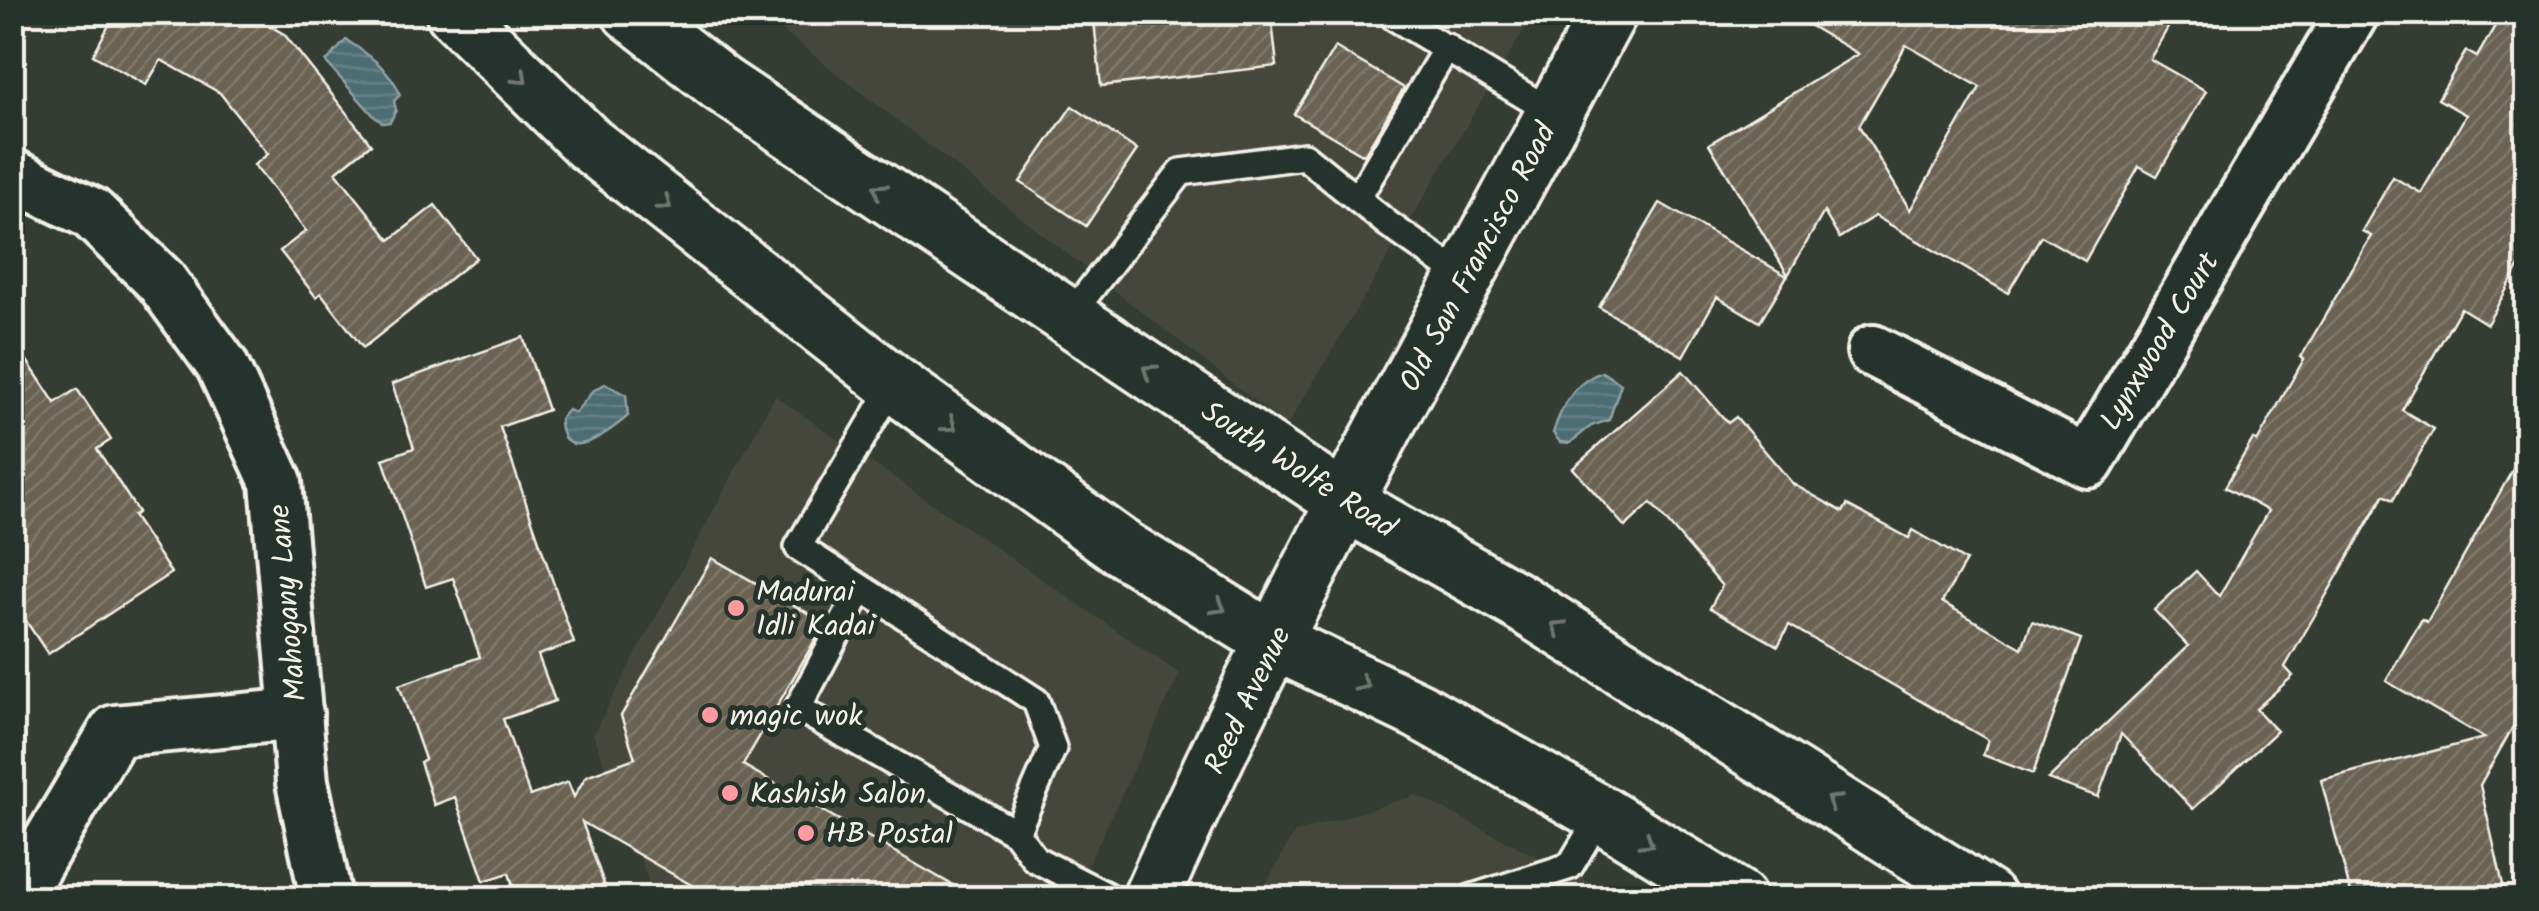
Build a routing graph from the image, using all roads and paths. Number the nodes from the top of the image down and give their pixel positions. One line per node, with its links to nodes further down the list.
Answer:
1 (454, 12): 13 (main road, one-way to 13)
2 (1610, 12): 7 (main road, Old San Francisco Road)
3 (2353, 12): 12 (street, Lynxwood Court)
4 (638, 15): 11 (main road, South Wolfe Road, one-way to 4)
5 (1394, 17): 6 (lane)
6 (1448, 47): 7 (lane); 9 (lane)
7 (1555, 114): 10 (main road, Old San Francisco Road)
8 (12, 175): 17 (street, Mahogany Lane)
9 (1358, 199): 10 (lane); 11 (lane)
10 (1466, 278): 14 (main road, Old San Francisco Road)
11 (1068, 317): 14 (main road, South Wolfe Road, one-way to 11)
12 (1873, 351)
13 (894, 384): 15 (lane); 16 (main road, one-way to 16)
14 (1346, 503): 16 (main road, Reed Avenue); 27 (main road, South Wolfe Road, one-way to 14)
15 (862, 588): 19 (lane); 19 (lane)
16 (1275, 642): 18 (main road, one-way to 18); 24 (main road, Reed Avenue)
17 (297, 714): 21 (street); 22 (street, Mahogany Lane)
18 (1601, 814): 20 (lane); 26 (main road, one-way to 26)
19 (1016, 833): 23 (lane)
20 (1551, 887): 25 (lane)
21 (16, 898)
22 (326, 898)
23 (1111, 898)
24 (1151, 898)
25 (1471, 898)
26 (1738, 898)
27 (1986, 898)

